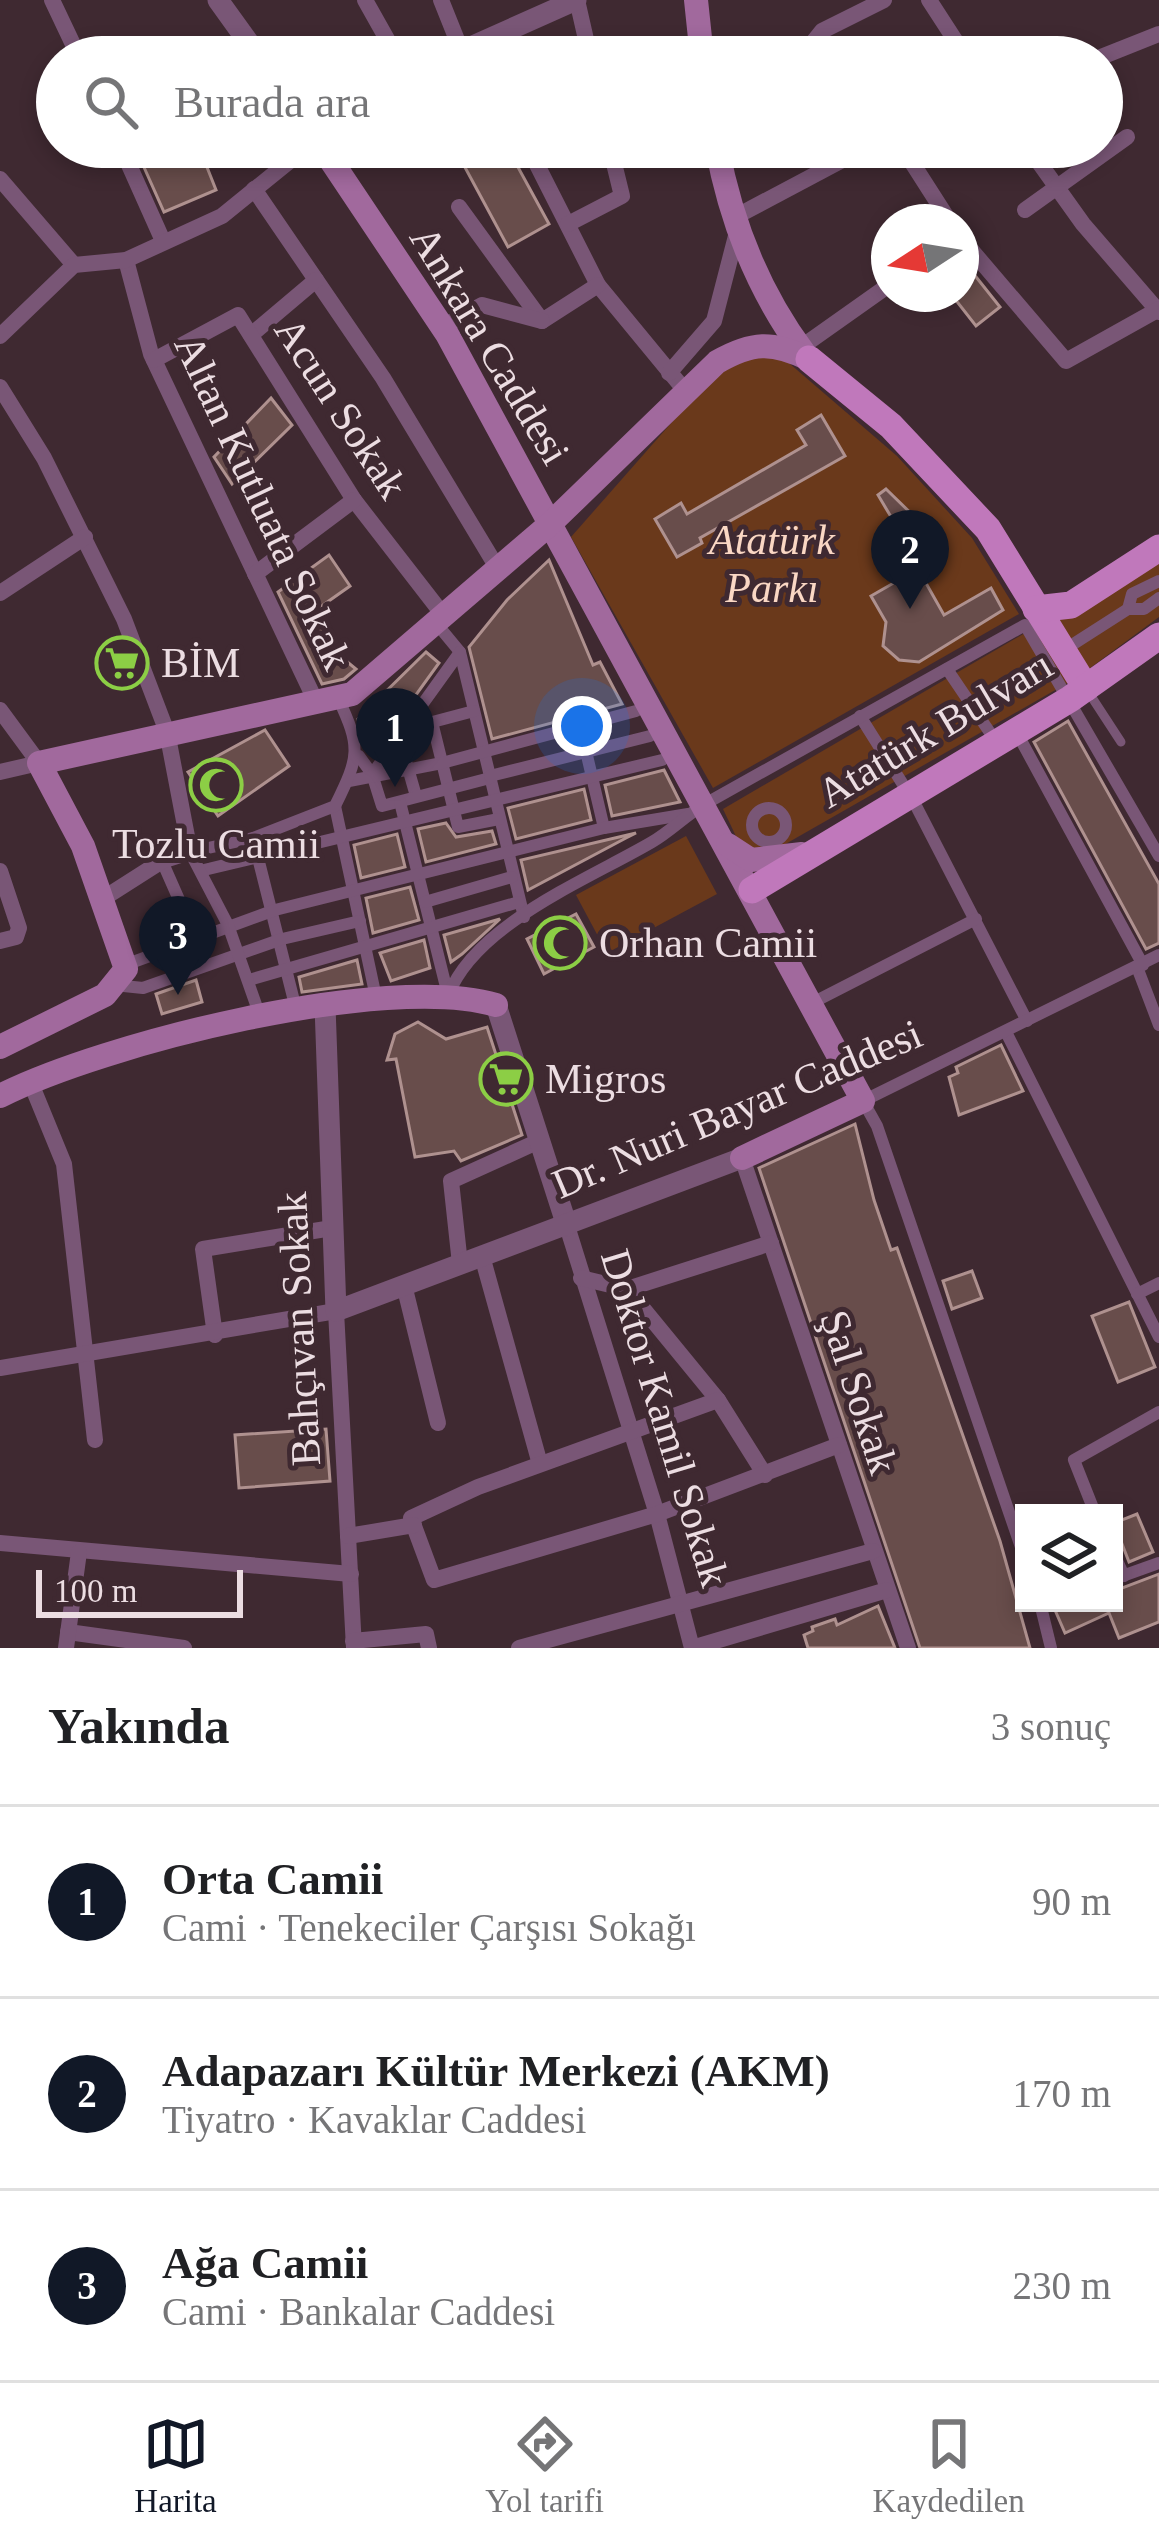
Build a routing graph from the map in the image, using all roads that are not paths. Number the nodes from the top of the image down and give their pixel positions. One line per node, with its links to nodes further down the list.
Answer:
1 (52, 0): 9 (street)
2 (218, 0): 10 (street)
3 (365, 0): 11 (street)
4 (441, 0): 12 (street)
5 (576, 0): 13 (street); 14 (street)
6 (696, 0): 15 (main road)
7 (884, 0): 16 (street)
8 (929, 0): 17 (street)
9 (69, 36)
10 (244, 36)
11 (385, 36)
12 (458, 36)
13 (500, 36)
14 (585, 36)
15 (700, 36)
16 (818, 36)
17 (952, 36)
18 (1158, 36): 19 (street)
19 (1123, 49)
20 (1127, 137): 21 (street)
21 (1123, 140)
22 (130, 168): 40 (street)
23 (280, 168): 34 (street)
24 (336, 168): 49 (main road, Ankara Caddesi)
25 (539, 168): 39 (street)
26 (615, 168): 39 (street)
27 (722, 168): 38 (main road)
28 (830, 168): 38 (street)
29 (915, 168): 35 (street)
30 (1043, 168): 33 (street)
31 (1083, 168): 33 (street)
32 (0, 179): 43 (street)
33 (1056, 187): 37 (street); 47 (street)
34 (254, 189): 40 (street); 44 (street)
35 (938, 204)
36 (459, 208): 48 (street)
37 (1025, 210)
38 (736, 221): 52 (main road); 54 (street)
39 (568, 224): 45 (street)
40 (163, 242): 42 (street)
41 (979, 259): 47 (street)
42 (126, 260): 43 (street); 53 (street, Altan Kutluata Sokak)
43 (74, 265): 51 (street)
44 (316, 280): 50 (street); 61 (street)
45 (598, 285): 48 (street); 54 (street)
46 (871, 300): 52 (street)
47 (1158, 310)
48 (542, 321): 49 (street)
49 (442, 327): 58 (main road, Ankara Caddesi)
50 (250, 335): 53 (street, Acun Sokak); 57 (street, Acun Sokak)
51 (0, 336)
52 (804, 354): 56 (main road); 67 (main road)
53 (154, 360): 62 (street, Altan Kutluata Sokak)
54 (669, 373): 56 (street)
55 (0, 387): 59 (street)
56 (687, 393): 58 (main road)
57 (354, 500): 62 (street); 68 (street, Acun Sokak)
58 (550, 524): 61 (main road); 105 (main road, Ankara Caddesi)
59 (85, 537): 64 (street); 81 (street)
60 (1159, 548): 67 (main road, Atatürk Bulvarı)
61 (498, 569): 68 (main road)
62 (255, 574): 74 (street, Altan Kutluata Sokak)
63 (1159, 581): 66 (street)
64 (0, 593)
65 (1159, 598): 66 (street)
66 (1128, 609): 70 (street)
67 (1040, 614): 70 (main road)
68 (440, 620): 71 (street); 74 (main road)
69 (1159, 636): 73 (main road, Atatürk Bulvarı)
70 (1063, 651): 73 (main road)
71 (460, 652): 76 (street); 82 (street)
72 (947, 669): 73 (street); 78 (street); 84 (street)
73 (1078, 694): 84 (main road, Atatürk Bulvarı); 85 (lane); 117 (street)
74 (328, 701): 81 (main road); 88 (street)
75 (0, 710): 90 (street)
76 (474, 711): 79 (street); 86 (street)
77 (636, 712): 86 (street)
78 (860, 716): 98 (street); 100 (street)
79 (432, 722): 82 (street); 91 (street)
80 (581, 730): 87 (street)
81 (167, 732): 90 (main road); 115 (street)
82 (402, 734): 92 (street); 94 (street)
83 (650, 736): 87 (street)
84 (1006, 737): 100 (main road, Atatürk Bulvarı); 141 (street)
85 (1121, 742)
86 (484, 753): 91 (street); 95 (street)
87 (586, 753): 95 (street); 96 (street)
88 (358, 756): 94 (street); 97 (street)
89 (662, 760): 96 (street)
90 (39, 763): 93 (street); 126 (main road)
91 (442, 764): 92 (street); 99 (street)
92 (409, 770): 94 (street); 101 (street)
93 (0, 772)
94 (372, 774): 97 (street); 103 (street)
95 (490, 777): 99 (street); 102 (street)
96 (592, 777): 102 (street); 110 (street)
97 (347, 781): 104 (street)
98 (746, 783): 105 (street); 106 (street)
99 (448, 788): 101 (street); 107 (street)
100 (908, 793): 114 (main road, Atatürk Bulvarı); 131 (street)
101 (416, 796): 103 (street)
102 (495, 800): 107 (street); 108 (street)
103 (400, 802): 109 (street)
104 (335, 806): 111 (street); 112 (street)
105 (697, 809): 110 (street); 113 (main road, Ankara Caddesi); 130 (street)
106 (761, 809)
107 (454, 810): 108 (street); 109 (street)
108 (500, 819): 116 (street)
109 (406, 822): 112 (street); 122 (street)
110 (604, 828): 116 (street)
111 (254, 838): 115 (street); 118 (street)
112 (343, 839): 118 (street); 124 (street)
113 (726, 844): 114 (main road); 125 (main road, Ankara Caddesi)
114 (815, 850): 125 (main road, Atatürk Bulvarı)
115 (190, 852): 119 (street); 120 (street)
116 (507, 852): 122 (street); 123 (street)
117 (1159, 856)
118 (260, 858): 120 (street); 129 (street)
119 (162, 861): 126 (street); 135 (street)
120 (204, 870): 133 (street)
121 (0, 872): 137 (street)
122 (418, 874): 124 (street); 127 (street)
123 (512, 877): 127 (street); 128 (street)
124 (353, 890): 129 (street); 132 (street)
125 (752, 890): 147 (main road, Ankara Caddesi)
126 (104, 898): 142 (main road)
127 (425, 902): 134 (street)
128 (519, 902): 130 (street); 134 (street)
129 (272, 911): 133 (street); 136 (street)
130 (524, 916): 145 (street)
131 (976, 919): 147 (street); 152 (street)
132 (360, 921): 136 (street); 138 (street)
133 (228, 925): 135 (street); 139 (street)
134 (432, 927): 138 (street); 145 (street)
135 (196, 937): 142 (street)
136 (279, 940): 139 (street); 143 (street)
137 (0, 941)
138 (366, 948): 143 (street); 146 (street)
139 (240, 955): 142 (street); 144 (street)
140 (1159, 956): 141 (street, Dr. Nuri Bayar Caddesi)
141 (1140, 966): 152 (street, Dr. Nuri Bayar Caddesi); 153 (street)
142 (125, 970): 155 (main road)
143 (287, 973): 144 (street); 150 (street)
144 (249, 980): 151 (street)
145 (448, 996): 146 (main road); 149 (main road)
146 (377, 1001): 148 (main road)
147 (812, 1003): 158 (main road, Ankara Caddesi)
148 (325, 1006): 150 (main road); 162 (street, Bahçıvan Sokak)
149 (496, 1006): 159 (street, Doktor Kamil Sokak)
150 (290, 1011): 151 (main road)
151 (260, 1017): 157 (main road)
152 (1027, 1021): 154 (street, Dr. Nuri Bayar Caddesi)
153 (1159, 1025)
154 (1006, 1033): 158 (street, Dr. Nuri Bayar Caddesi); 169 (street)
155 (0, 1047)
156 (0, 1058): 157 (main road)
157 (15, 1087): 173 (street)
158 (862, 1101): 160 (main road, Dr. Nuri Bayar Caddesi); 186 (street)
159 (539, 1141): 161 (street, Doktor Kamil Sokak); 164 (street)
160 (742, 1158): 161 (street, Dr. Nuri Bayar Caddesi); 163 (street, Şal Sokak)
161 (567, 1226): 164 (street, Dr. Nuri Bayar Caddesi); 165 (street, Doktor Kamil Sokak)
162 (332, 1228): 170 (street, Bahçıvan Sokak); 171 (street)
163 (771, 1243): 168 (street); 180 (street, Şal Sokak)
164 (471, 1260): 167 (street, Dr. Nuri Bayar Caddesi); 181 (street)
165 (581, 1278): 168 (street); 178 (street, Doktor Kamil Sokak)
166 (1159, 1283): 169 (street)
167 (404, 1285): 170 (street, Dr. Nuri Bayar Caddesi); 177 (street)
168 (627, 1289): 175 (street)
169 (1137, 1294): 172 (street)
170 (336, 1311): 171 (street); 187 (street, Bahçıvan Sokak)
171 (215, 1335): 173 (street)
172 (1159, 1336)
173 (88, 1354): 174 (street); 179 (street)
174 (0, 1368)
175 (718, 1400): 178 (street); 182 (street)
176 (1159, 1412): 183 (street)
177 (438, 1424)
178 (630, 1432): 181 (street); 184 (street, Doktor Kamil Sokak)
179 (95, 1440)
180 (839, 1445): 182 (street); 189 (street, Şal Sokak)
181 (540, 1464): 185 (street)
182 (764, 1475): 184 (street)
183 (1091, 1504)
184 (657, 1514): 185 (street); 195 (street, Doktor Kamil Sokak)
185 (412, 1521): 187 (street)
186 (1015, 1530)
187 (348, 1536): 192 (street, Bahçıvan Sokak)
188 (0, 1543): 190 (street)
189 (873, 1551): 194 (street, Şal Sokak); 195 (street)
190 (79, 1552): 192 (street); 197 (street)
191 (1159, 1563): 193 (street)
192 (351, 1574): 198 (street, Bahçıvan Sokak)
193 (1123, 1576)
194 (887, 1590): 202 (street); 203 (street, Şal Sokak)
195 (681, 1606): 201 (street); 202 (street, Doktor Kamil Sokak)
196 (1044, 1612): 204 (street)
197 (67, 1640): 199 (street)
198 (353, 1644): 200 (street)
199 (184, 1648)
200 (429, 1648)
201 (519, 1648)
202 (692, 1648)
203 (908, 1648)
204 (1051, 1648)

